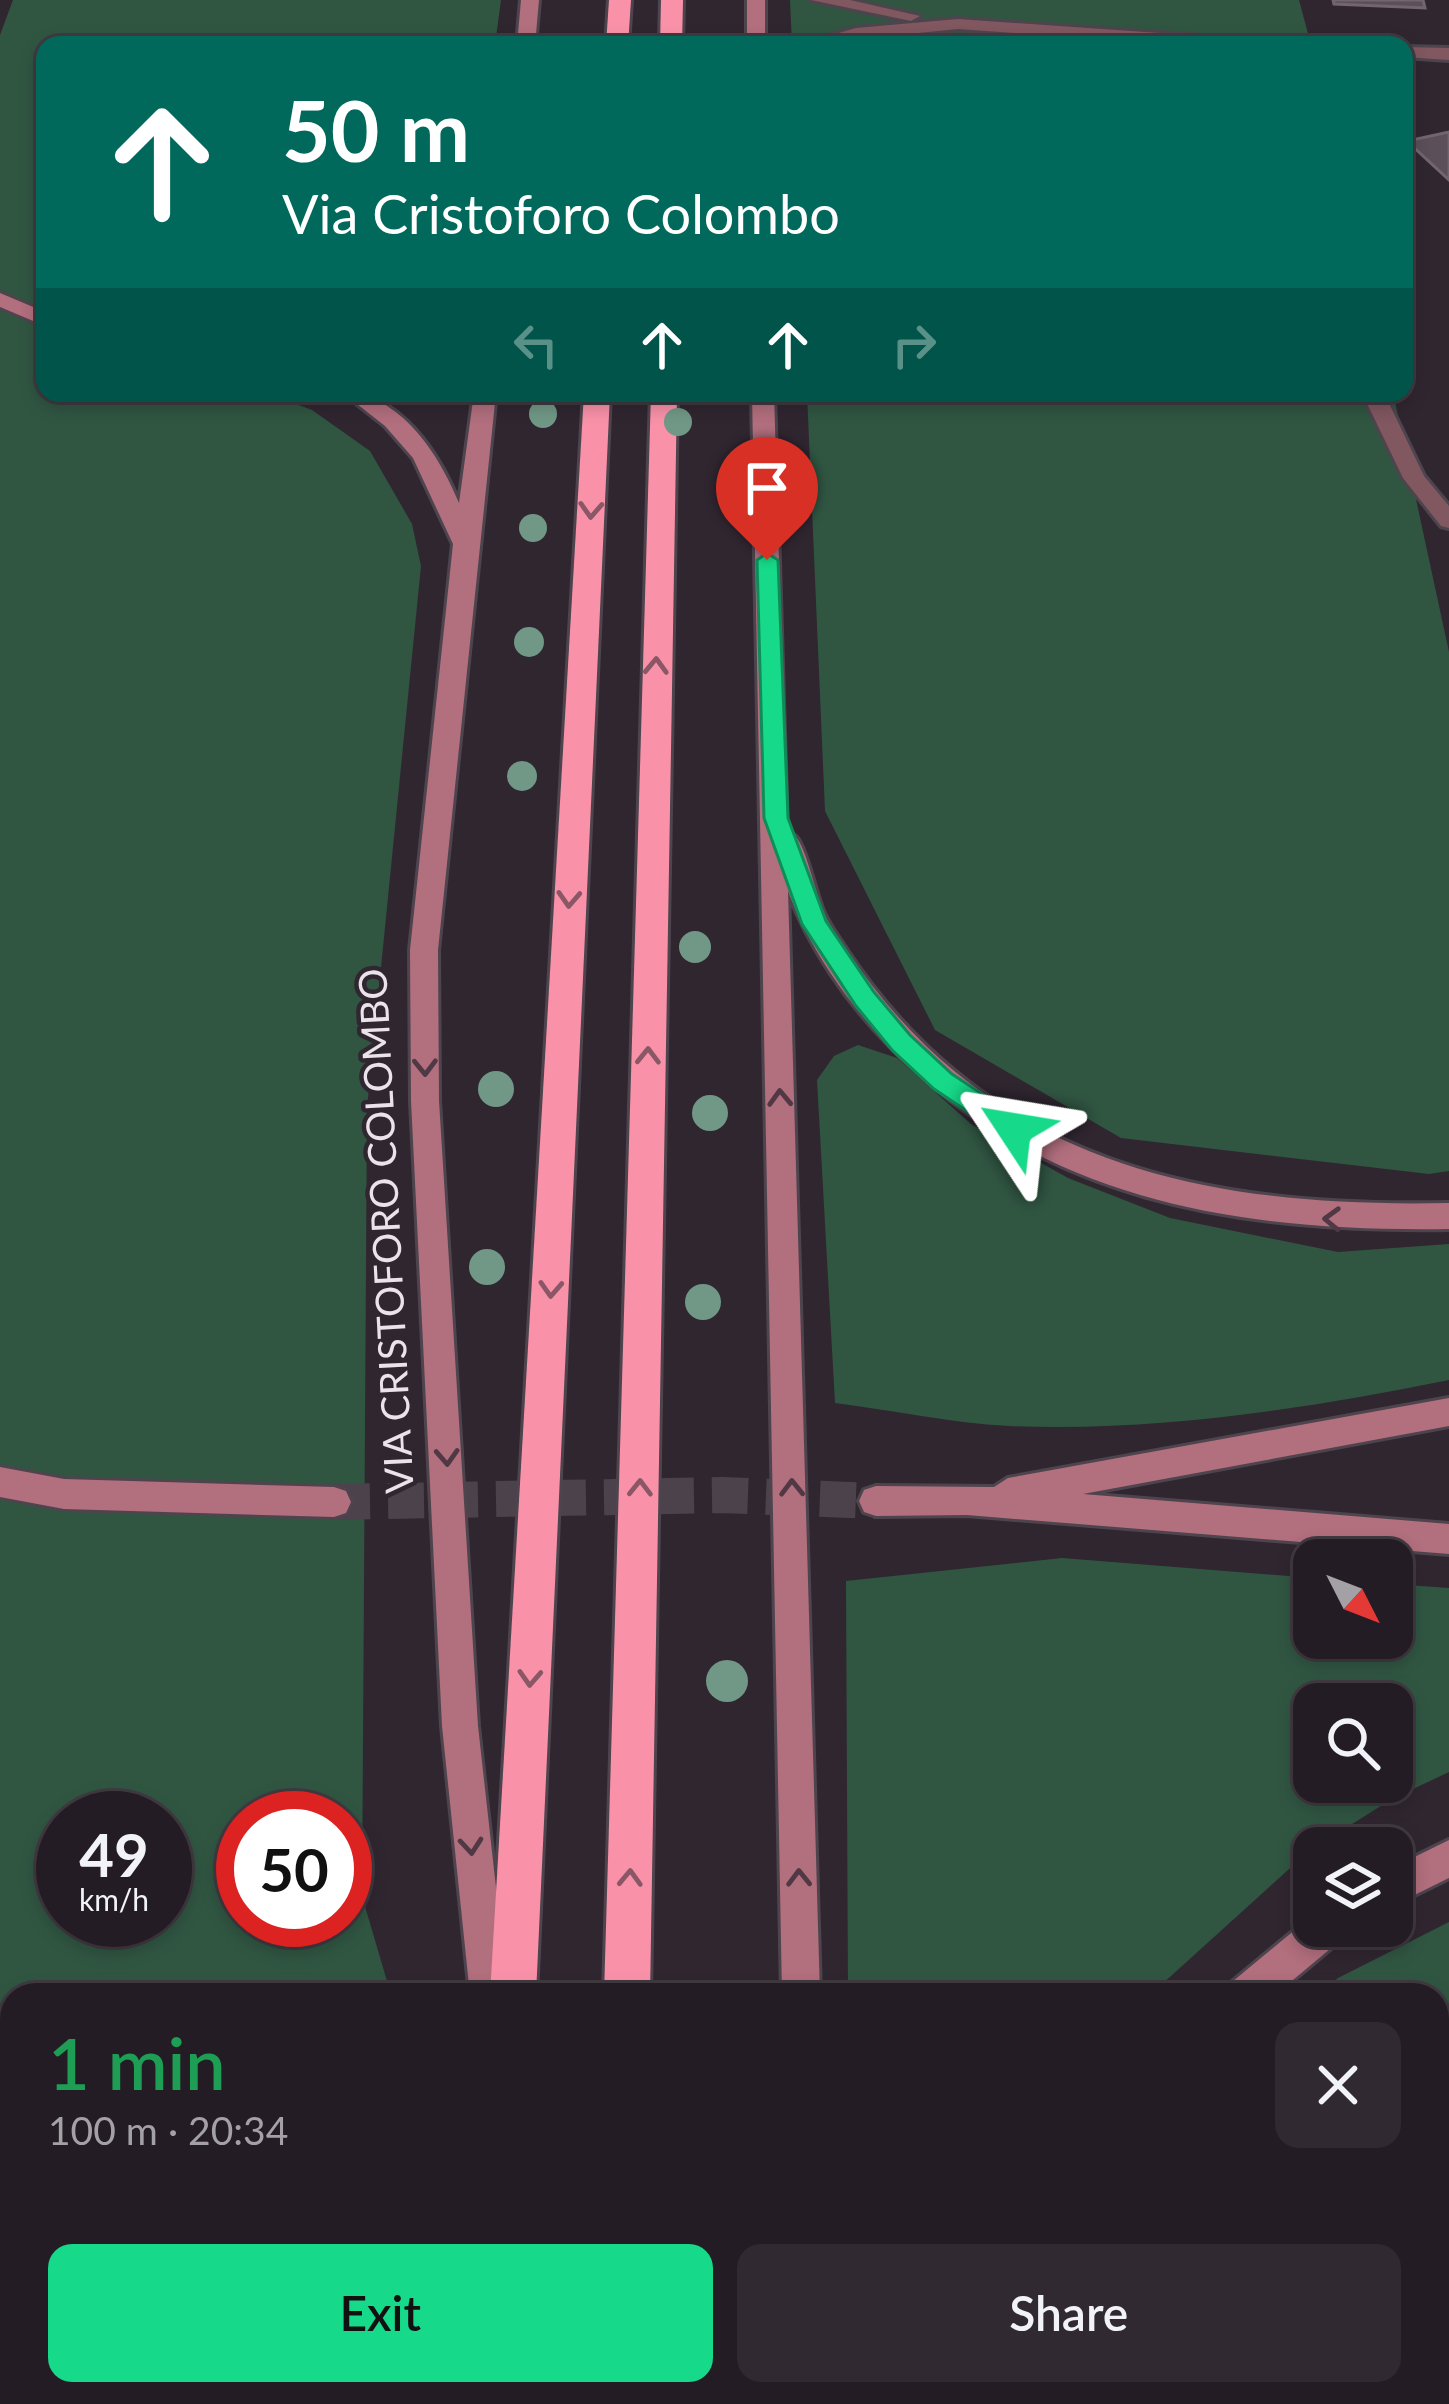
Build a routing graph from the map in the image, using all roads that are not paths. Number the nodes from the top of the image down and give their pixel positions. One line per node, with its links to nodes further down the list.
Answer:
1 (530, 0): 7 (main road)
2 (620, 0): 8 (highway)
3 (672, 0): 9 (highway)
4 (756, 0): 10 (main road)
5 (820, 0): 6 (street)
6 (958, 24): 11 (street); 12 (street)
7 (527, 36)
8 (618, 36)
9 (671, 36)
10 (756, 36)
11 (844, 36)
12 (1085, 36)
13 (1413, 52): 14 (street)
14 (1449, 54)
15 (0, 299): 17 (main road)
16 (0, 314): 18 (main road)
17 (36, 316)
18 (36, 319)
19 (36, 321): 20 (main road)
20 (0, 326)
21 (367, 402): 28 (main road)
22 (484, 402): 28 (main road, VIA CRISTOFORO COLOMBO)
23 (597, 402): 41 (highway, one-way to 41)
24 (664, 402): 42 (highway, one-way to 24)
25 (763, 402): 29 (main road)
26 (1377, 402): 27 (street)
27 (1449, 521)
28 (464, 552): 40 (main road, VIA CRISTOFORO COLOMBO, one-way to 40)
29 (776, 818): 30 (main road, one-way to 29); 43 (main road, one-way to 29)
30 (1449, 1216)
31 (1449, 1412): 33 (main road)
32 (0, 1482): 35 (main road)
33 (967, 1500): 34 (main road); 36 (main road)
34 (876, 1501)
35 (334, 1502)
36 (1449, 1539)
37 (1449, 1858): 38 (main road)
38 (1413, 1877)
39 (1303, 1947): 44 (main road)
40 (488, 1983)
41 (514, 1983)
42 (627, 1983)
43 (801, 1983)
44 (1260, 1983)

